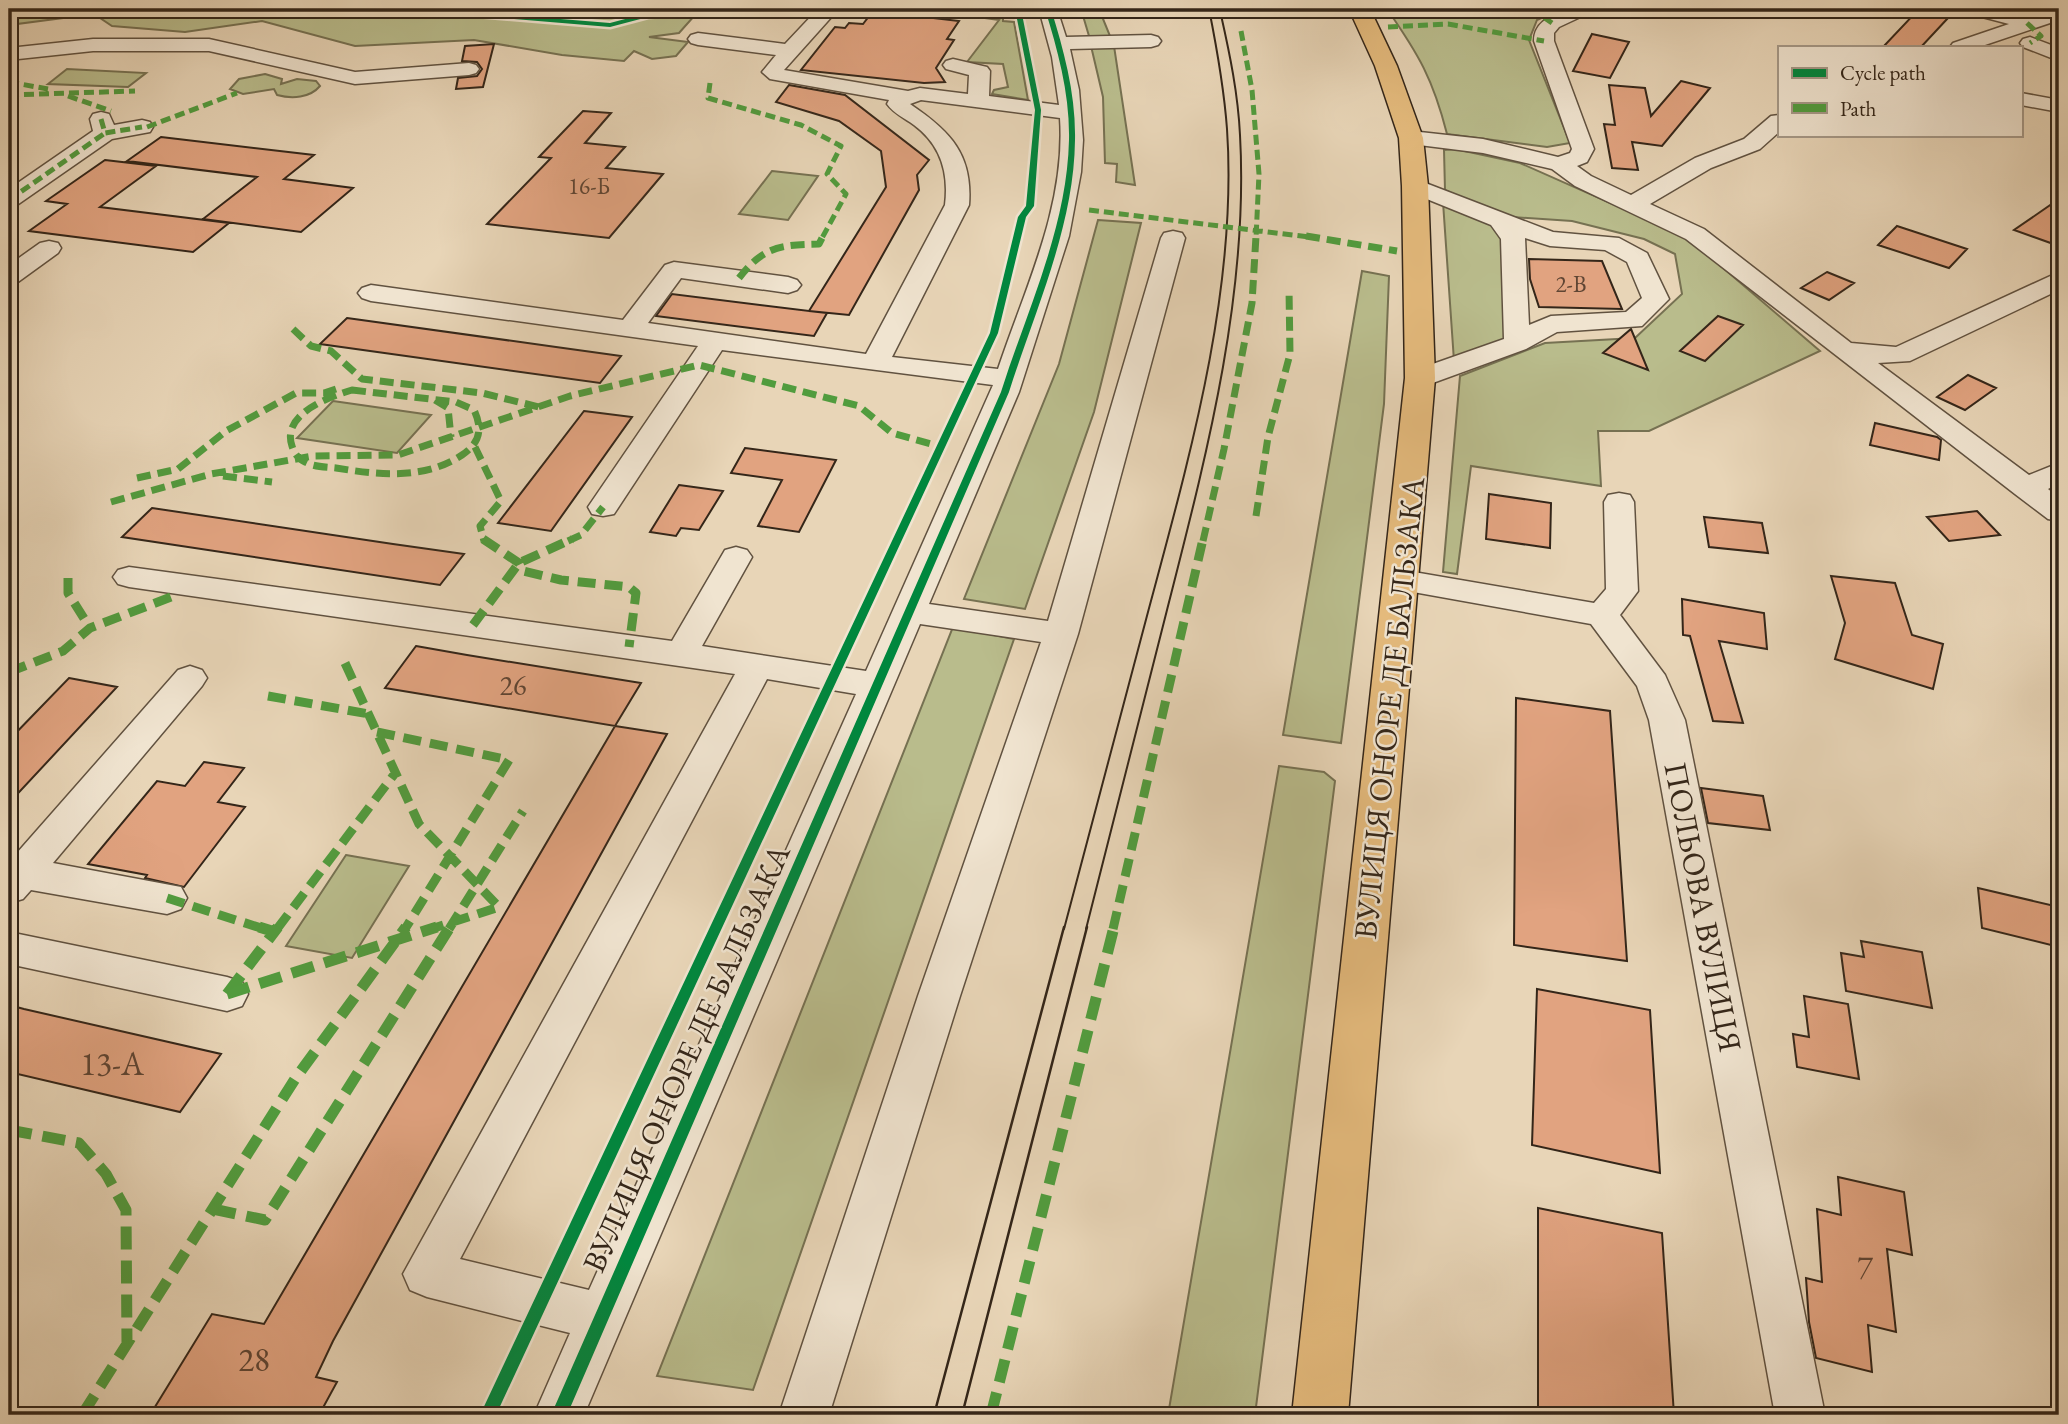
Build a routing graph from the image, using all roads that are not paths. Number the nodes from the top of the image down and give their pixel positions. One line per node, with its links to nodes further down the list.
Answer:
1 (1048, 9): 10 (street, ВУЛИЦЯ ОНОРЕ ДЕ БАЛЬЗАКА)
2 (1359, 9): 24 (main road, ВУЛИЦЯ ОНОРЕ ДЕ БАЛЬЗАКА)
3 (1582, 9): 25 (street)
4 (1974, 9): 7 (street)
5 (825, 13): 13 (street)
6 (2059, 14): 7 (street)
7 (2028, 33): 11 (street); 14 (street)
8 (698, 39): 13 (street)
9 (1151, 41): 10 (street)
10 (1058, 43): 21 (street, ВУЛИЦЯ ОНОРЕ ДЕ БАЛЬЗАКА)
11 (1965, 46)
12 (9, 54): 16 (street)
13 (787, 54): 17 (street)
14 (2059, 55)
15 (953, 65): 19 (street)
16 (468, 69)
17 (907, 97): 19 (street); 40 (street)
18 (2022, 99): 20 (street)
19 (978, 102): 21 (street)
20 (2059, 106)
21 (1070, 114): 42 (street, ВУЛИЦЯ ОНОРЕ ДЕ БАЛЬЗАКА)
22 (1778, 122): 28 (street)
23 (142, 127): 27 (street)
24 (1411, 138): 25 (street); 26 (main road, ВУЛИЦЯ ОНОРЕ ДЕ БАЛЬЗАКА)
25 (1560, 163): 28 (street)
26 (1415, 186): 29 (street); 41 (main road, ВУЛИЦЯ ОНОРЕ ДЕ БАЛЬЗАКА)
27 (9, 200)
28 (1634, 203): 39 (street)
29 (1499, 220): 38 (street); 38 (street)
30 (1173, 238): 53 (street)
31 (48, 248): 32 (street)
32 (9, 277)
33 (2059, 280): 39 (street)
34 (788, 285): 36 (street)
35 (371, 292): 36 (street)
36 (630, 329): 37 (street)
37 (715, 341): 40 (street); 46 (street)
38 (1517, 343): 41 (street)
39 (1843, 350): 44 (street)
40 (875, 363): 42 (street)
41 (1420, 378): 50 (main road, ВУЛИЦЯ ОНОРЕ ДЕ БАЛЬЗАКА)
42 (1009, 379): 51 (street, ВУЛИЦЯ ОНОРЕ ДЕ БАЛЬЗАКА)
43 (2059, 472): 44 (street)
44 (2026, 488): 47 (street)
45 (1619, 502): 52 (street)
46 (603, 508)
47 (2059, 512)
48 (736, 557): 54 (street)
49 (129, 577): 54 (street)
50 (1402, 580): 52 (street); 65 (main road, ВУЛИЦЯ ОНОРЕ ДЕ БАЛЬЗАКА)
51 (910, 612): 53 (street); 57 (street, ВУЛИЦЯ ОНОРЕ ДЕ БАЛЬЗАКА)
52 (1602, 615): 66 (street, ПОЛЬОВА ВУЛИЦЯ)
53 (1061, 634): 64 (street)
54 (681, 654): 55 (street)
55 (757, 666): 57 (street); 62 (street)
56 (190, 678): 58 (street)
57 (877, 685): 62 (street, ВУЛИЦЯ ОНОРЕ ДЕ БАЛЬЗАКА)
58 (15, 881): 59 (street)
59 (167, 898)
60 (9, 947): 61 (street)
61 (227, 994)
62 (602, 1317): 63 (street, ВУЛИЦЯ ОНОРЕ ДЕ БАЛЬЗАКА)
63 (559, 1415)
64 (804, 1415)
65 (1320, 1415)
66 (1800, 1415)

